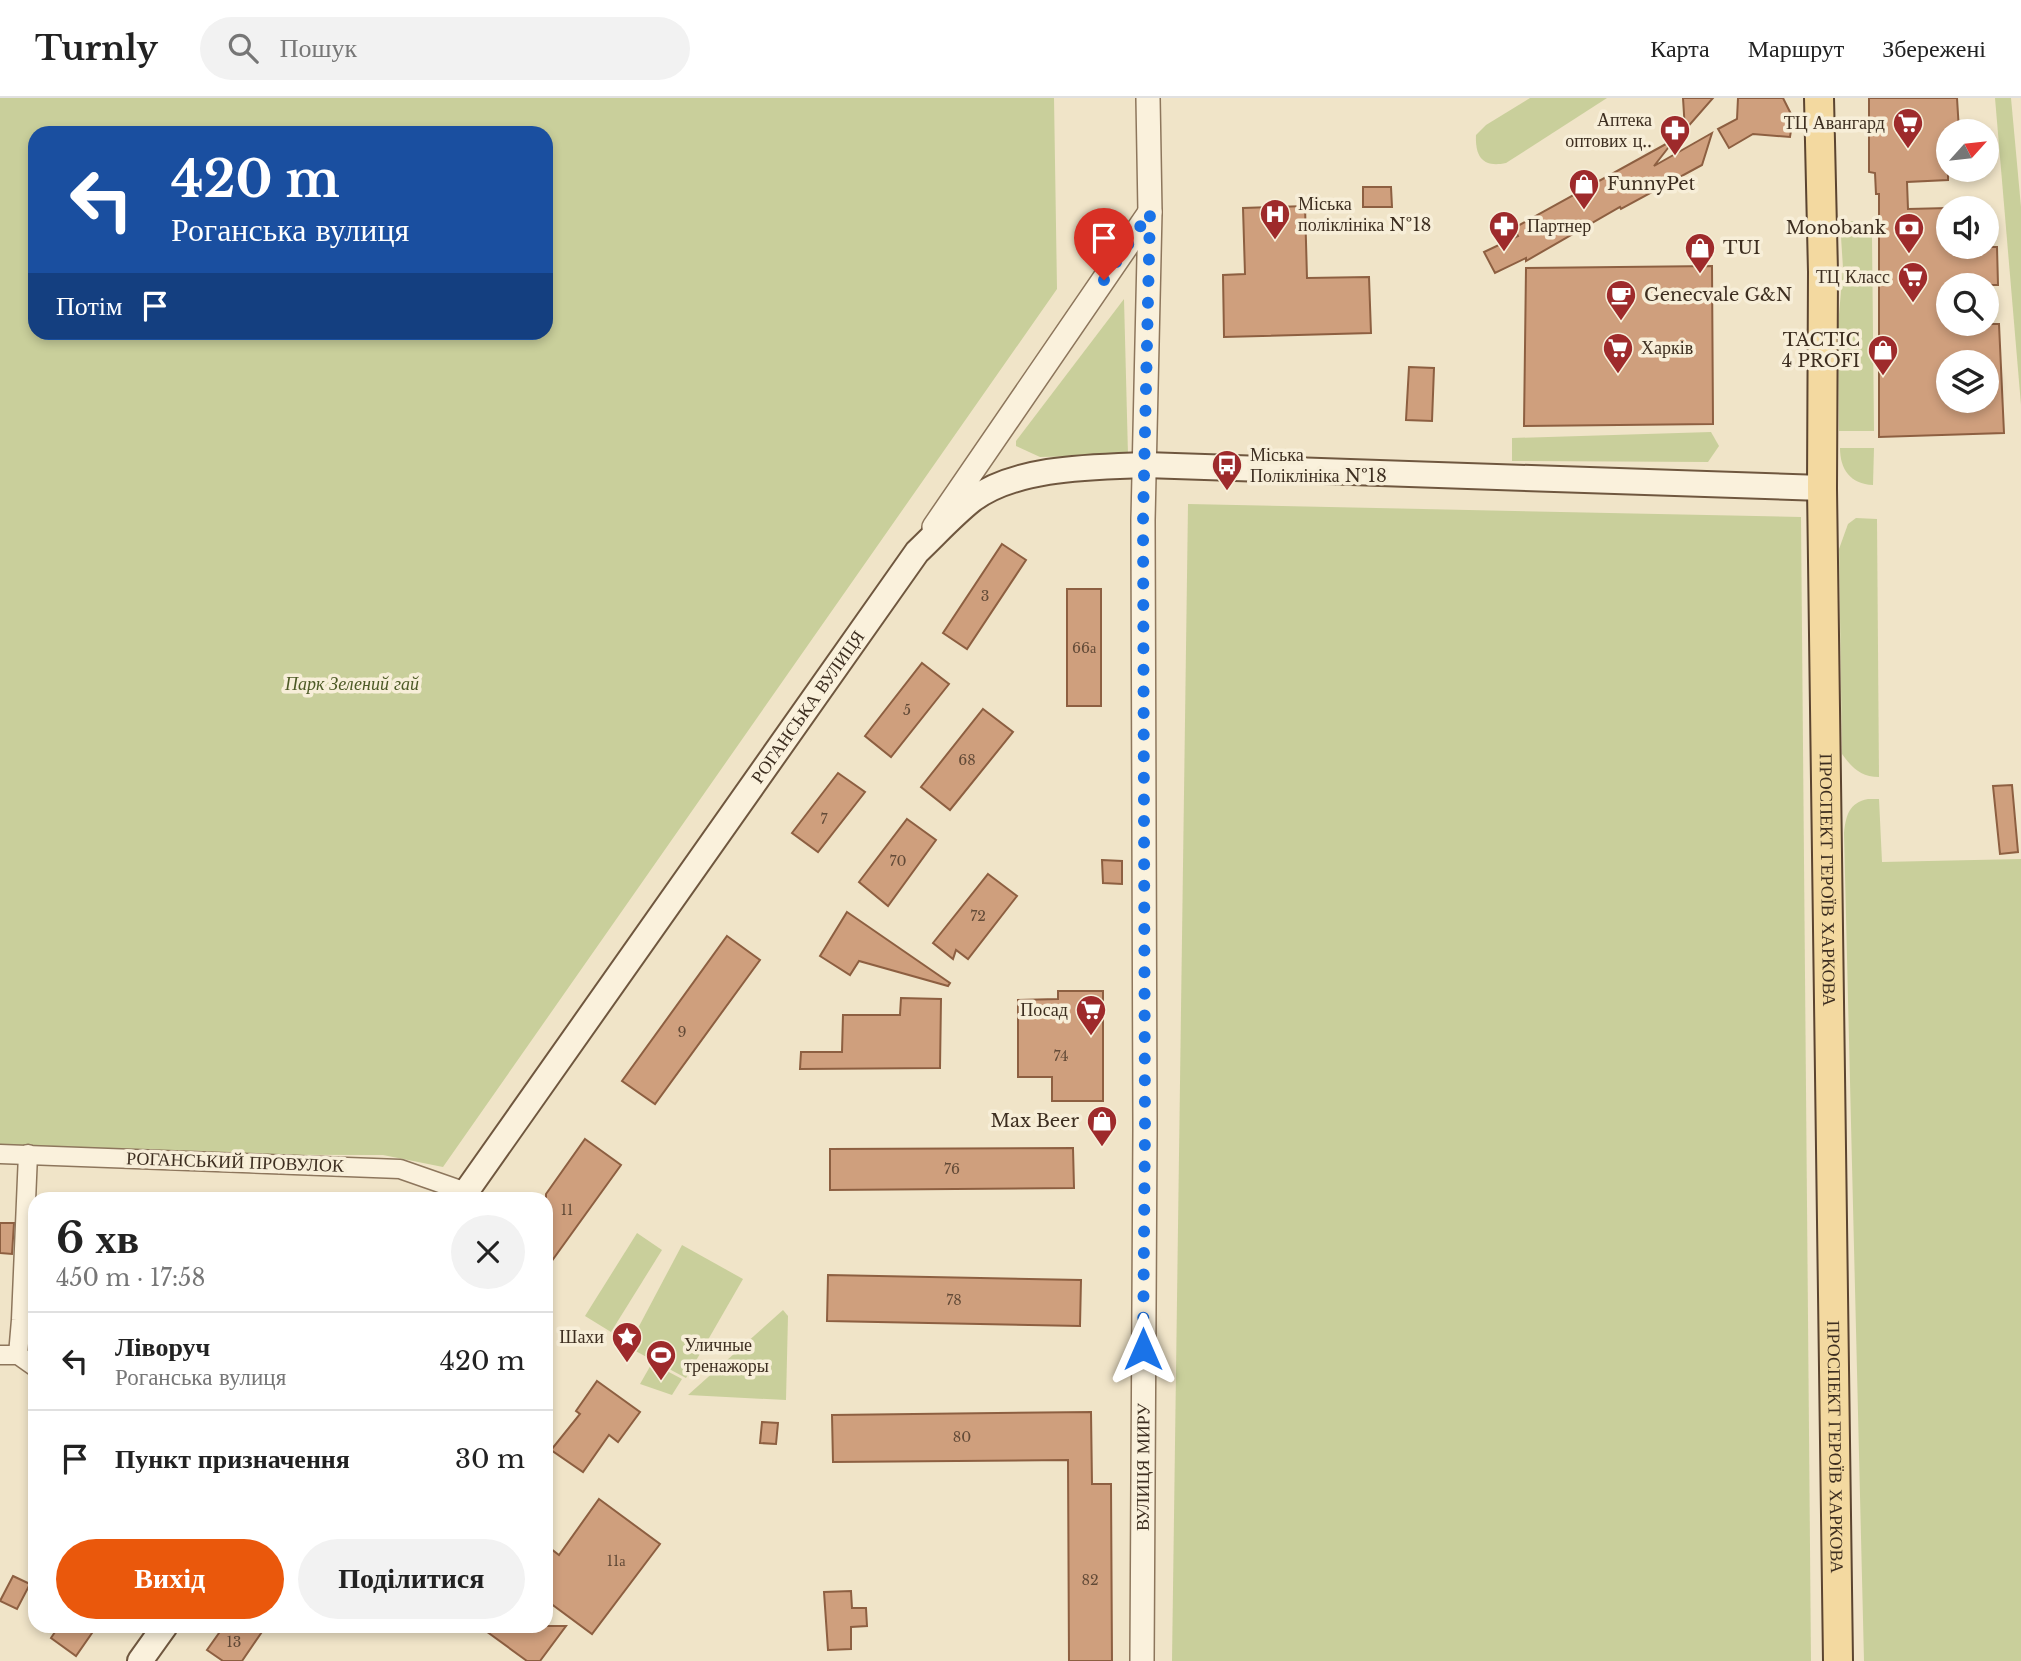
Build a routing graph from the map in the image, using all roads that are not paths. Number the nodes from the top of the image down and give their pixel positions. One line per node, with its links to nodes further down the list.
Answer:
1 (1148, 98): 3 (street, ВУЛИЦЯ МИРУ)
2 (1819, 98): 5 (main road, ПРОСПЕКТ ГЕРОЇВ ХАРКОВА)
3 (1150, 212): 4 (street, ВУЛИЦЯ МИРУ); 6 (street, РОГАНСЬКА ВУЛИЦЯ)
4 (1145, 465): 5 (main road); 6 (main road); 15 (street, ВУЛИЦЯ МИРУ)
5 (1822, 488): 16 (main road, ПРОСПЕКТ ГЕРОЇВ ХАРКОВА)
6 (917, 552): 10 (main road, РОГАНСЬКА ВУЛИЦЯ)
7 (0, 1154): 8 (street, РОГАНСЬКИЙ ПРОВУЛОК)
8 (28, 1154): 9 (street, РОГАНСЬКИЙ ПРОВУЛОК); 11 (street)
9 (456, 1192)
10 (465, 1192)
11 (9, 1355): 12 (street)
12 (28, 1364)
13 (160, 1633): 14 (main road)
14 (140, 1661)
15 (1142, 1661)
16 (1838, 1661)

